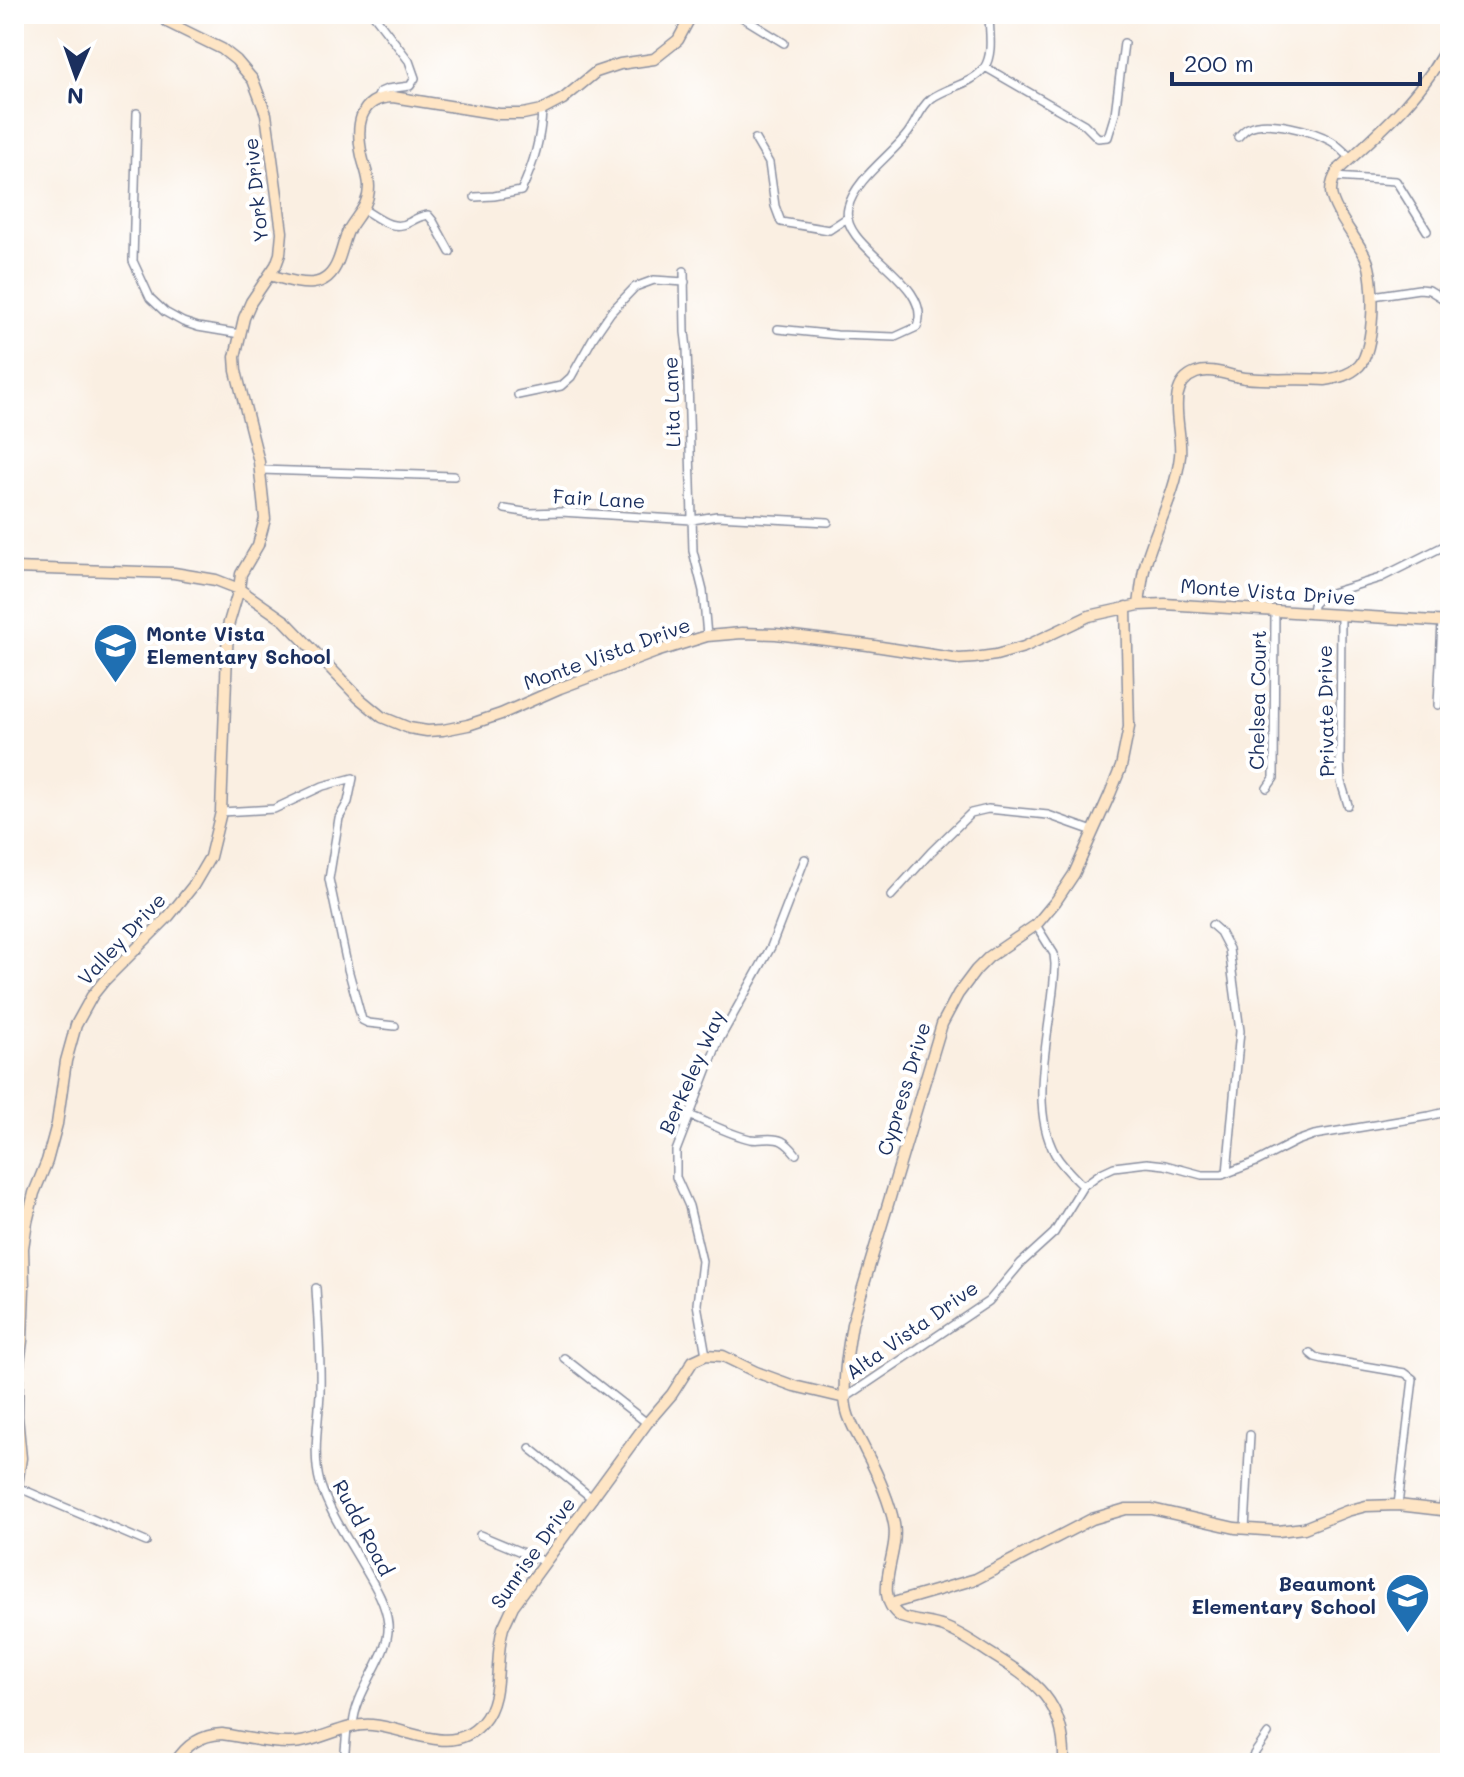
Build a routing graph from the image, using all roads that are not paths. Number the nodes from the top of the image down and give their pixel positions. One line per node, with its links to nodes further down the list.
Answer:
1 (159, 14): 23 (street, York Drive)
2 (373, 14): 10 (street)
3 (692, 14): 11 (street)
4 (737, 14): 7 (street)
5 (989, 14): 9 (street)
6 (1450, 40): 15 (street)
7 (784, 43)
8 (1124, 43): 9 (street)
9 (985, 67): 19 (street)
10 (376, 101): 11 (street); 18 (street)
11 (542, 110): 17 (street)
12 (137, 113): 28 (street)
13 (1238, 137): 15 (street)
14 (755, 139): 19 (street)
15 (1351, 158): 16 (street)
16 (1334, 177): 20 (street); 25 (street)
17 (475, 197)
18 (363, 209): 21 (street); 23 (street)
19 (847, 218): 27 (street)
20 (1427, 231)
21 (450, 252)
22 (684, 271): 24 (street, Lita Lane)
23 (269, 275): 28 (street, York Drive)
24 (685, 282): 29 (street); 33 (street, Lita Lane)
25 (1373, 296): 26 (street); 38 (street)
26 (1450, 303)
27 (778, 329)
28 (240, 334): 30 (street, York Drive)
29 (518, 395)
30 (260, 470): 31 (street); 37 (street, York Drive)
31 (454, 476)
32 (505, 509): 33 (street, Fair Lane)
33 (692, 520): 34 (street); 44 (street, Lita Lane)
34 (828, 522)
35 (1450, 543): 41 (street)
36 (14, 568): 37 (street, Monte Vista Drive)
37 (239, 589): 44 (street, Monte Vista Drive); 48 (street, Valley Drive)
38 (1139, 605): 39 (street, Monte Vista Drive); 40 (street, Monte Vista Drive)
39 (1126, 607): 44 (street, Monte Vista Drive); 49 (street, Cypress Drive)
40 (1275, 610): 41 (street, Monte Vista Drive); 46 (street, Chelsea Court)
41 (1312, 613): 42 (street, Monte Vista Drive)
42 (1341, 615): 43 (street, Monte Vista Drive); 47 (street, Private Drive)
43 (1446, 622): 45 (street)
44 (707, 636)
45 (1438, 705)
46 (1267, 788)
47 (1348, 805)
48 (221, 812): 54 (street); 68 (street, Valley Drive)
49 (1093, 831): 51 (street); 52 (street, Cypress Drive)
50 (805, 859): 56 (street, Berkeley Way)
51 (891, 896)
52 (1036, 925): 59 (street); 64 (street, Cypress Drive)
53 (1212, 925): 58 (street)
54 (395, 1026)
55 (1450, 1111): 58 (street)
56 (689, 1115): 57 (street); 62 (street, Berkeley Way)
57 (796, 1154)
58 (1227, 1173): 59 (street)
59 (1083, 1186): 64 (street, Alta Vista Drive)
60 (316, 1288): 80 (street, Rudd Road)
61 (1310, 1353): 73 (street)
62 (706, 1355): 64 (street); 65 (street, Sunrise Drive)
63 (564, 1358): 65 (street)
64 (845, 1398): 79 (street, Alta Vista Drive)
65 (647, 1423): 71 (street, Sunrise Drive)
66 (1250, 1435): 75 (street)
67 (530, 1448): 71 (street)
68 (17, 1458): 70 (street, Valley Drive)
69 (1450, 1479): 74 (street)
70 (17, 1487): 72 (street, Valley Drive); 77 (street)
71 (593, 1499): 78 (street, Sunrise Drive)
72 (14, 1505)
73 (1398, 1505): 74 (street); 75 (street)
74 (1446, 1510)
75 (1245, 1529): 79 (street)
76 (480, 1535): 78 (street)
77 (146, 1542)
78 (545, 1562): 80 (street, Sunrise Drive)
79 (890, 1604): 84 (street)
80 (350, 1727): 82 (street, Sunrise Drive); 83 (street, Rudd Road)
81 (1268, 1734): 85 (street)
82 (175, 1763)
83 (344, 1763)
84 (1064, 1763)
85 (1251, 1763)

